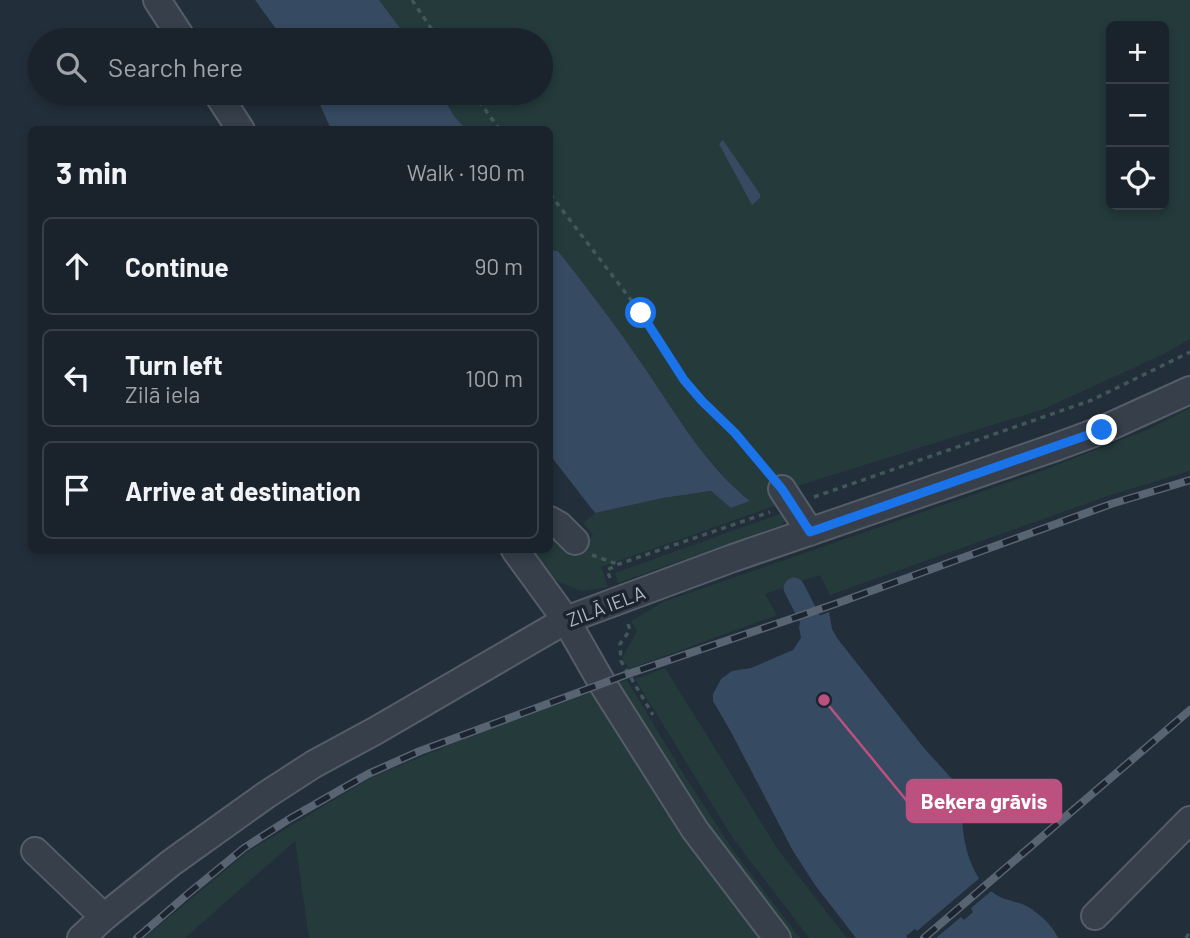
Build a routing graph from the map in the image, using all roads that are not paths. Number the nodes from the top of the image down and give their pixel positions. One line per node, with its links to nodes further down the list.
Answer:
1 (157, 0): 2 (street)
2 (175, 28)
3 (225, 105): 4 (street)
4 (238, 126)
5 (1190, 390): 8 (street, ZILĀ IELA)
6 (788, 497): 8 (street)
7 (553, 522): 9 (street)
8 (810, 532): 11 (street, ZILĀ IELA)
9 (575, 541)
10 (517, 553): 11 (street)
11 (566, 620): 15 (street, ZILĀ IELA); 17 (street)
12 (1190, 820): 14 (street)
13 (35, 851): 15 (street)
14 (1095, 916)
15 (104, 917): 16 (street, ZILĀ IELA)
16 (82, 938)
17 (777, 938)

